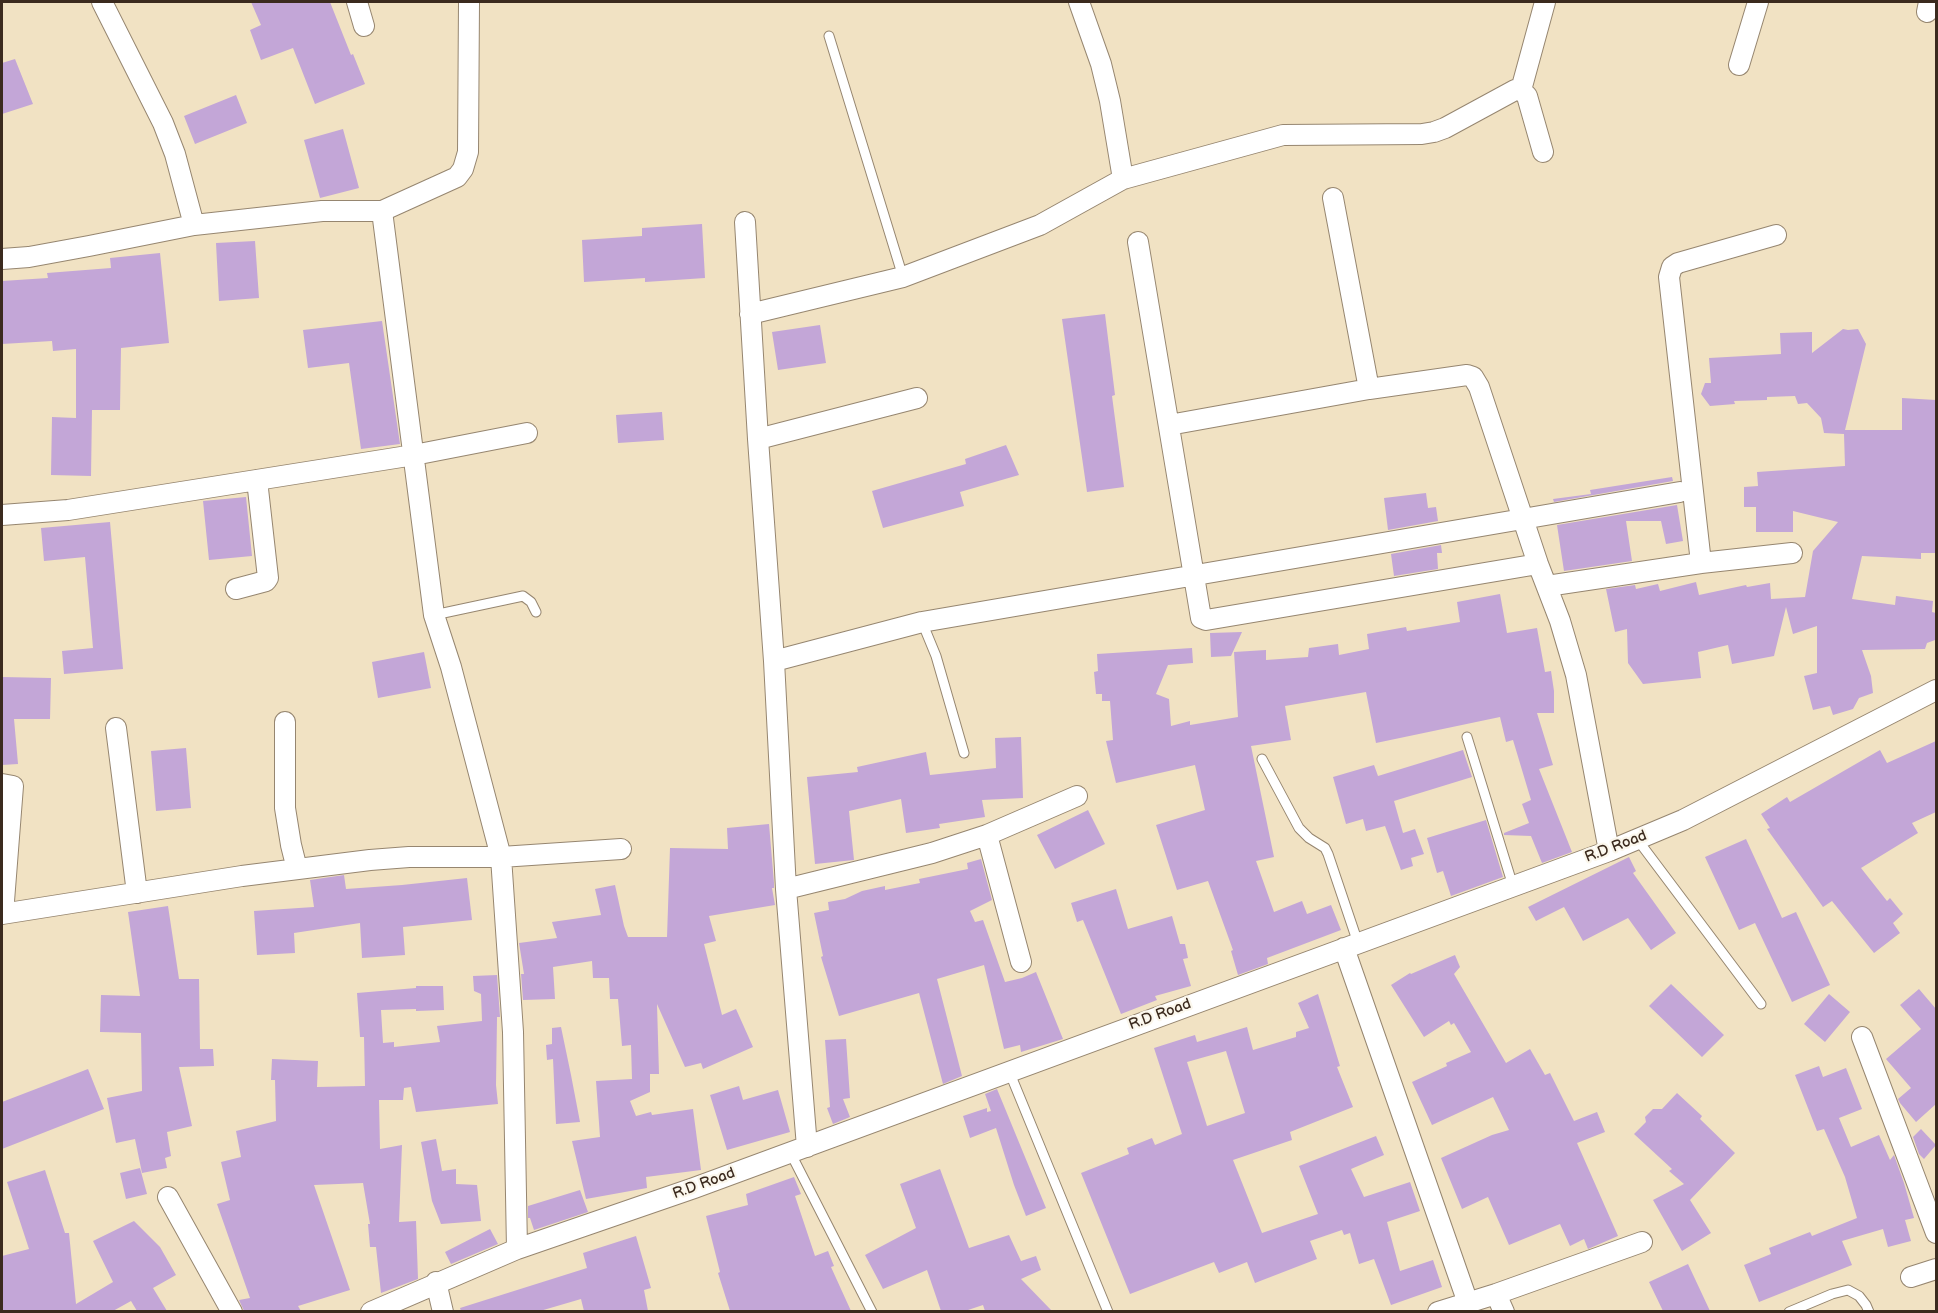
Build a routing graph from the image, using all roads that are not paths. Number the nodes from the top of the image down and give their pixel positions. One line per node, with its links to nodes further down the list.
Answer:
1 (102, 2): 16 (street)
2 (357, 2): 7 (street)
3 (469, 2): 14 (street)
4 (1079, 2): 12 (street)
5 (1545, 2): 10 (street)
6 (1758, 2): 9 (street)
7 (364, 26)
8 (829, 36): 20 (lane)
9 (1739, 65)
10 (1521, 90): 11 (street); 12 (street)
11 (1542, 152)
12 (1123, 179): 20 (street)
13 (1333, 198): 22 (street)
14 (382, 212): 16 (street); 27 (street)
15 (745, 222): 21 (street)
16 (194, 225): 19 (street)
17 (1776, 235): 32 (street)
18 (1138, 242): 24 (street)
19 (2, 259)
20 (903, 277): 21 (street)
21 (750, 314): 26 (street)
22 (1369, 389): 24 (street); 33 (street)
23 (917, 398): 26 (street)
24 (1169, 425): 33 (street)
25 (527, 433): 27 (street)
26 (758, 439): 39 (street)
27 (414, 455): 28 (street); 37 (street)
28 (256, 480): 30 (street); 35 (street)
29 (1680, 492): 38 (street)
30 (2, 515)
31 (1792, 553): 32 (street)
32 (1701, 563): 34 (street)
33 (1538, 564): 34 (street)
34 (1546, 586): 51 (street)
35 (236, 589)
36 (536, 612): 37 (lane)
37 (434, 615): 52 (street)
38 (922, 622): 39 (street); 44 (lane)
39 (774, 661): 55 (street)
40 (1936, 690): 49 (street, R.D Road)
41 (285, 722): 53 (street)
42 (116, 728): 56 (street)
43 (1467, 737): 54 (lane)
44 (964, 753)
45 (1262, 759): 58 (lane)
46 (2, 784): 57 (street)
47 (1077, 796): 48 (street)
48 (987, 835): 55 (street); 59 (street)
49 (1637, 839): 51 (street, R.D Road); 60 (lane)
50 (621, 849): 52 (street)
51 (1609, 851): 54 (street, R.D Road)
52 (501, 857): 53 (street); 67 (street)
53 (297, 869): 56 (street)
54 (1513, 886): 58 (street, R.D Road)
55 (786, 889): 63 (street)
56 (137, 893): 57 (street)
57 (2, 914)
58 (1351, 945): 62 (street, R.D Road); 71 (street)
59 (1021, 962)
60 (1761, 1004)
61 (1862, 1037): 65 (street)
62 (1009, 1071): 63 (street, R.D Road); 77 (lane)
63 (799, 1150): 67 (street, R.D Road); 76 (lane)
64 (168, 1197): 73 (street)
65 (1936, 1233)
66 (1642, 1242): 72 (street)
67 (517, 1249): 70 (street, R.D Road)
68 (1936, 1269): 69 (street)
69 (1911, 1277)
70 (436, 1282): 74 (street, R.D Road); 75 (street)
71 (1468, 1303): 72 (street); 78 (street)
72 (1500, 1303)
73 (232, 1311)
74 (371, 1311)
75 (443, 1311)
76 (873, 1311)
77 (1108, 1311)
78 (1438, 1311)
79 (1789, 1311): 80 (lane)
80 (1869, 1311)

